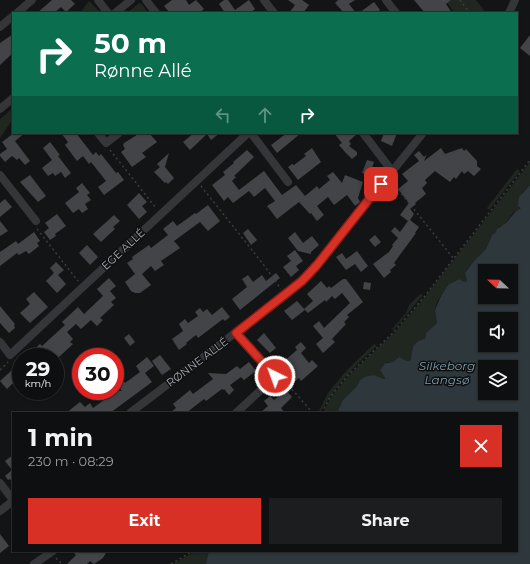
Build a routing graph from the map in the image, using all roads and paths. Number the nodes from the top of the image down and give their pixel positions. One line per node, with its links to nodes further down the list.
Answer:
1 (32, 0): 9 (street)
2 (98, 0): 10 (street)
3 (131, 0): 11 (street)
4 (146, 0): 12 (street)
5 (264, 0): 13 (street)
6 (386, 0): 14 (street)
7 (460, 0): 15 (path)
8 (516, 0): 16 (street)
9 (18, 12)
10 (107, 12)
11 (116, 12)
12 (155, 12)
13 (273, 12)
14 (395, 12)
15 (469, 12)
16 (510, 12)
17 (12, 17): 18 (street)
18 (0, 27)
19 (12, 99): 20 (street)
20 (0, 109)
21 (99, 134): 27 (street)
22 (118, 134): 27 (street)
23 (248, 134): 31 (street, EGE ALLÉ)
24 (250, 134): 32 (street, EGE ALLÉ)
25 (364, 134): 29 (street)
26 (422, 134): 29 (street, RØNNE ALLÉ)
27 (106, 143): 33 (path)
28 (530, 160): 35 (path)
29 (389, 174): 35 (path); 37 (street, RØNNE ALLÉ)
30 (0, 175): 34 (street)
31 (196, 180): 33 (street, EGE ALLÉ); 37 (path)
32 (288, 182)
33 (161, 214): 36 (street, EGE ALLÉ)
34 (36, 221): 36 (path)
35 (454, 258): 46 (path)
36 (82, 287): 40 (street, EGE ALLÉ)
37 (285, 295): 38 (street, RØNNE ALLÉ)
38 (236, 333): 42 (street); 43 (street, RØNNE ALLÉ)
39 (0, 342): 40 (street)
40 (10, 355): 41 (path)
41 (0, 370)
42 (275, 376): 44 (street); 45 (path)
43 (131, 412)
44 (237, 412)
45 (312, 412)
46 (322, 412)
47 (0, 483): 48 (street)
48 (12, 499)
49 (12, 501): 50 (street)
50 (0, 511)
51 (50, 552): 53 (street)
52 (191, 552): 54 (path)
53 (34, 564)
54 (171, 564)

